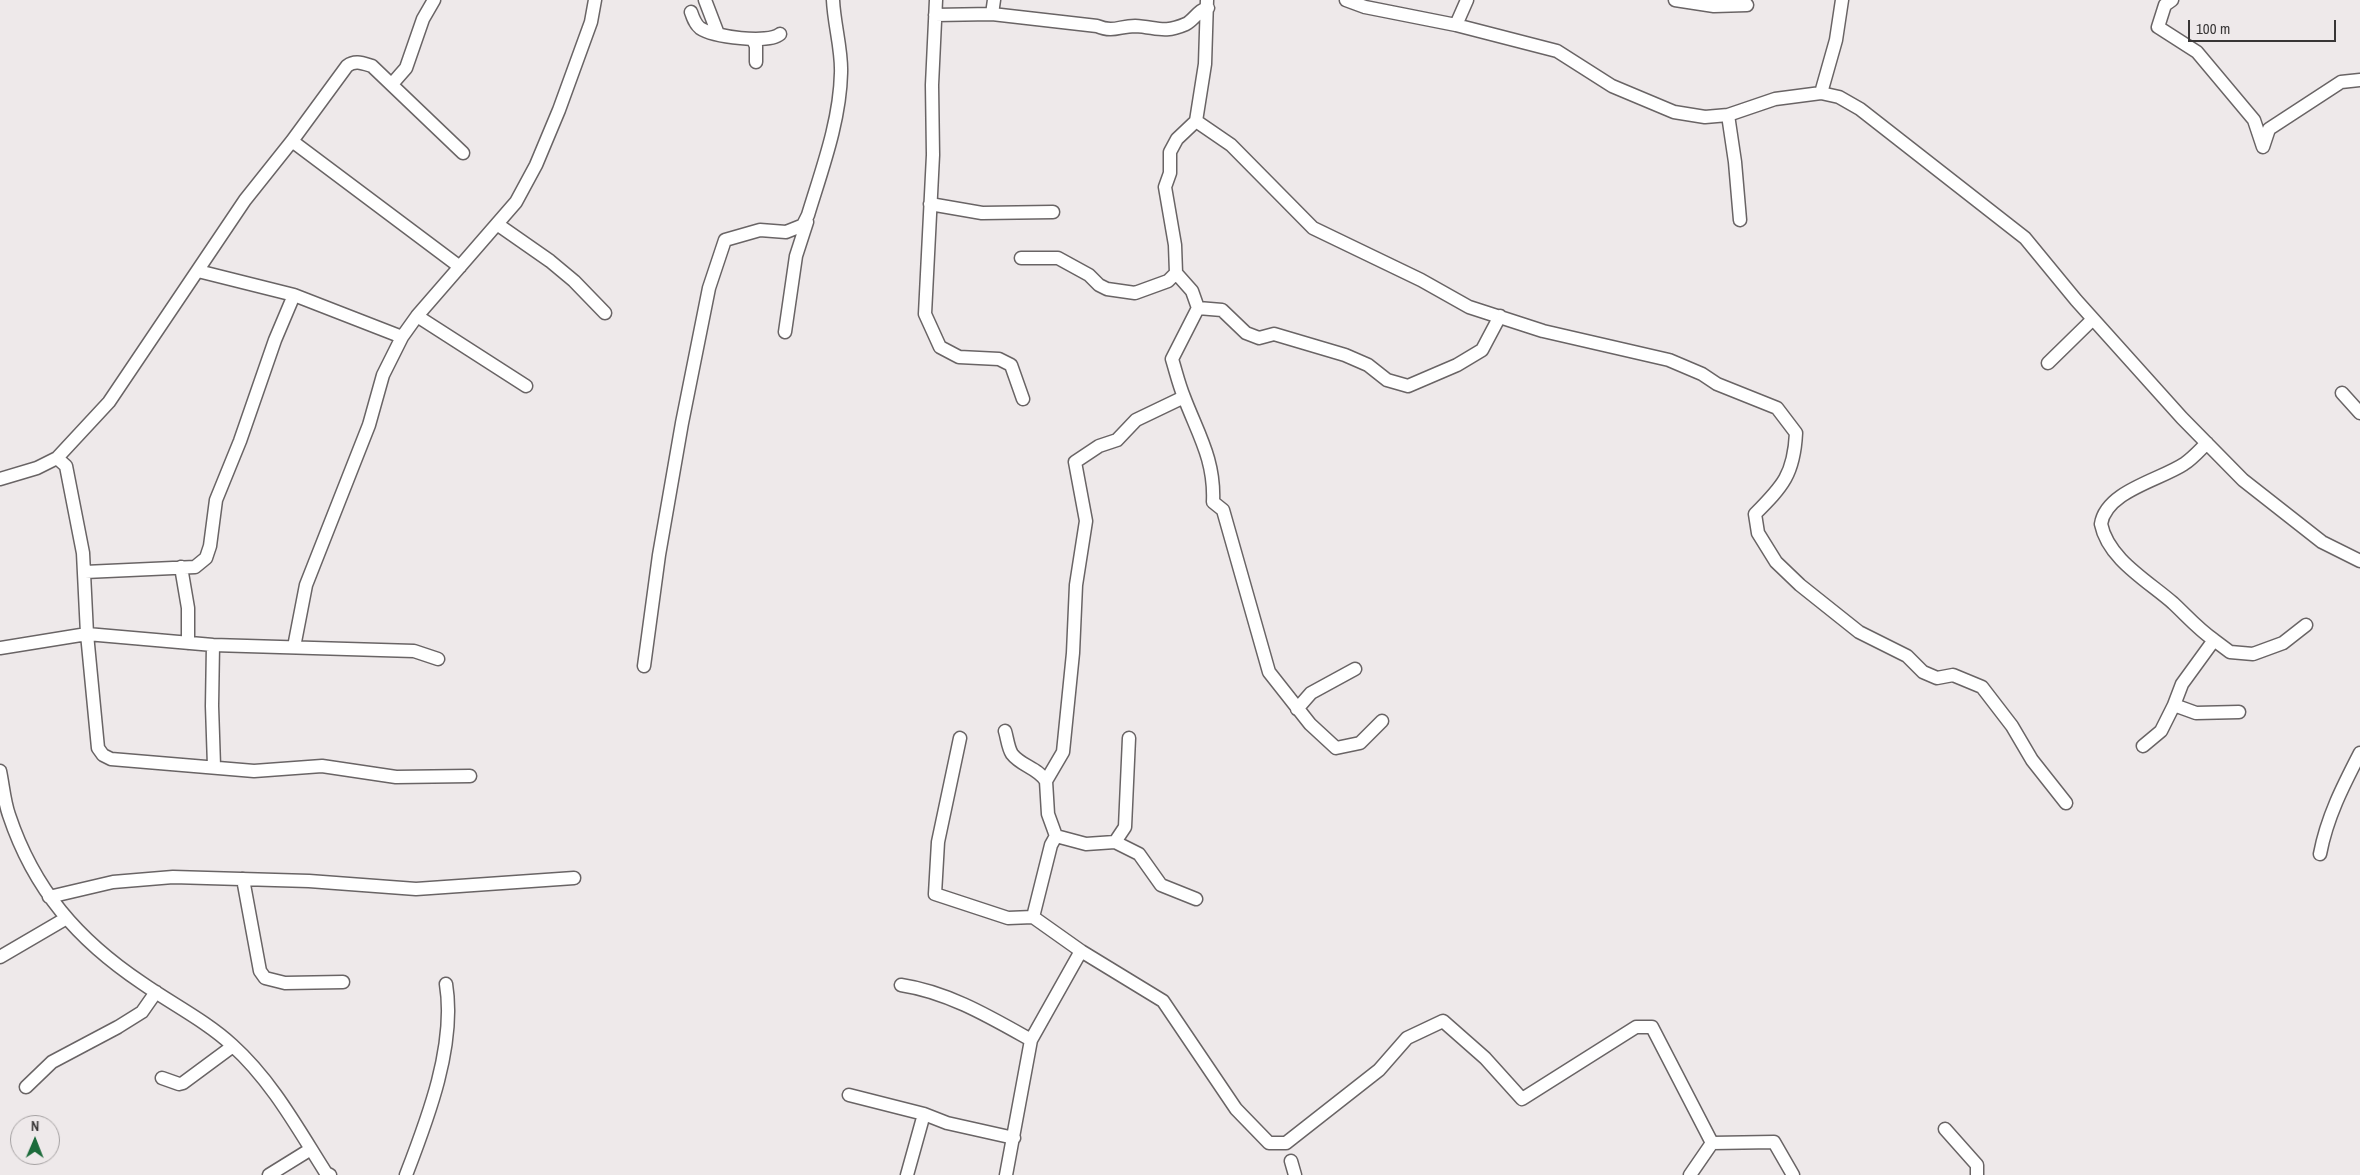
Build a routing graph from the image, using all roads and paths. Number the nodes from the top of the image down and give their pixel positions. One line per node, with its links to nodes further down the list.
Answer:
1 (434, 0): 23 (street)
2 (595, 0): 33 (street)
3 (705, 0): 18 (street)
4 (834, 0): 31 (street)
5 (936, 0): 16 (street)
6 (994, 0): 15 (street)
7 (1346, 0): 17 (street)
8 (1466, 0): 17 (street)
9 (1675, 0): 13 (street)
10 (1842, 0): 24 (street)
11 (2172, 0): 22 (street)
12 (1208, 4): 15 (street); 26 (street)
13 (1747, 5)
14 (691, 12): 18 (street)
15 (992, 14): 16 (street)
16 (935, 15): 29 (street)
17 (1456, 25): 25 (street)
18 (718, 34): 20 (street)
19 (780, 34): 20 (street)
20 (753, 40): 21 (street)
21 (756, 62)
22 (2360, 80)
23 (392, 84): 27 (street); 28 (street)
24 (1821, 93): 25 (street); 43 (street)
25 (1728, 115): 32 (street)
26 (1196, 121): 37 (street); 42 (street)
27 (292, 142): 35 (street); 36 (street)
28 (464, 153)
29 (930, 204): 30 (street); 50 (street)
30 (1054, 212)
31 (808, 215): 44 (street); 66 (street)
32 (1740, 220)
33 (497, 224): 35 (street); 40 (street)
34 (1021, 258): 37 (street)
35 (460, 266): 41 (street)
36 (198, 271): 38 (street); 53 (street)
37 (1176, 273): 39 (street)
38 (294, 295): 45 (street); 56 (street)
39 (1198, 308): 42 (street); 49 (street)
40 (605, 313)
41 (417, 316): 45 (street); 47 (street)
42 (1500, 316): 81 (street)
43 (2093, 319): 46 (street); 52 (street)
44 (786, 332)
45 (402, 337): 63 (street)
46 (2048, 363)
47 (526, 386)
48 (2342, 393): 51 (street)
49 (1184, 398): 69 (street); 80 (street)
50 (1023, 399)
51 (2360, 414)
52 (2207, 443): 55 (street); 60 (street)
53 (57, 458): 54 (street); 57 (street)
54 (0, 479)
55 (2360, 561)
56 (181, 567): 57 (street); 61 (street)
57 (85, 572): 59 (street)
58 (2306, 625): 60 (street)
59 (86, 634): 61 (street); 64 (street); 77 (street)
60 (2214, 640): 68 (street)
61 (188, 643): 62 (street)
62 (213, 644): 63 (street); 77 (street)
63 (294, 647): 65 (street)
64 (0, 648)
65 (438, 659)
66 (644, 666)
67 (1356, 669): 69 (street)
68 (2174, 705): 70 (street); 75 (street)
69 (1297, 709): 71 (street)
70 (2240, 712)
71 (1382, 721)
72 (1005, 731): 80 (street)
73 (960, 738): 90 (street)
74 (1129, 738): 84 (street)
75 (2143, 746)
76 (2360, 753): 85 (street)
77 (214, 766): 79 (street)
78 (0, 771): 82 (street)
79 (470, 776)
80 (1046, 781): 83 (street)
81 (2066, 803)
82 (4, 814): 88 (street)
83 (1056, 836): 84 (street); 90 (street)
84 (1115, 842): 89 (street)
85 (2320, 854)
86 (574, 878): 87 (street)
87 (243, 879): 88 (street); 94 (street)
88 (49, 897): 91 (street)
89 (1196, 899)
90 (1033, 917): 92 (street)
91 (65, 919): 93 (street); 97 (street)
92 (1081, 952): 98 (street); 106 (street)
93 (0, 957)
94 (343, 982)
95 (446, 984): 111 (street)
96 (900, 985): 98 (street)
97 (156, 992): 99 (street); 101 (street)
98 (1031, 1040): 105 (street)
99 (233, 1046): 100 (street); 107 (street)
100 (162, 1078)
101 (26, 1087)
102 (849, 1095): 103 (street)
103 (924, 1114): 105 (street); 112 (street)
104 (1946, 1129): 117 (street)
105 (1014, 1138): 113 (street)
106 (1712, 1143): 115 (street); 116 (street)
107 (311, 1149): 109 (street); 110 (street)
108 (1291, 1161): 114 (street)
109 (327, 1174)
110 (269, 1175)
111 (406, 1175)
112 (907, 1175)
113 (1006, 1175)
114 (1295, 1175)
115 (1690, 1175)
116 (1793, 1175)
117 (1977, 1175)

